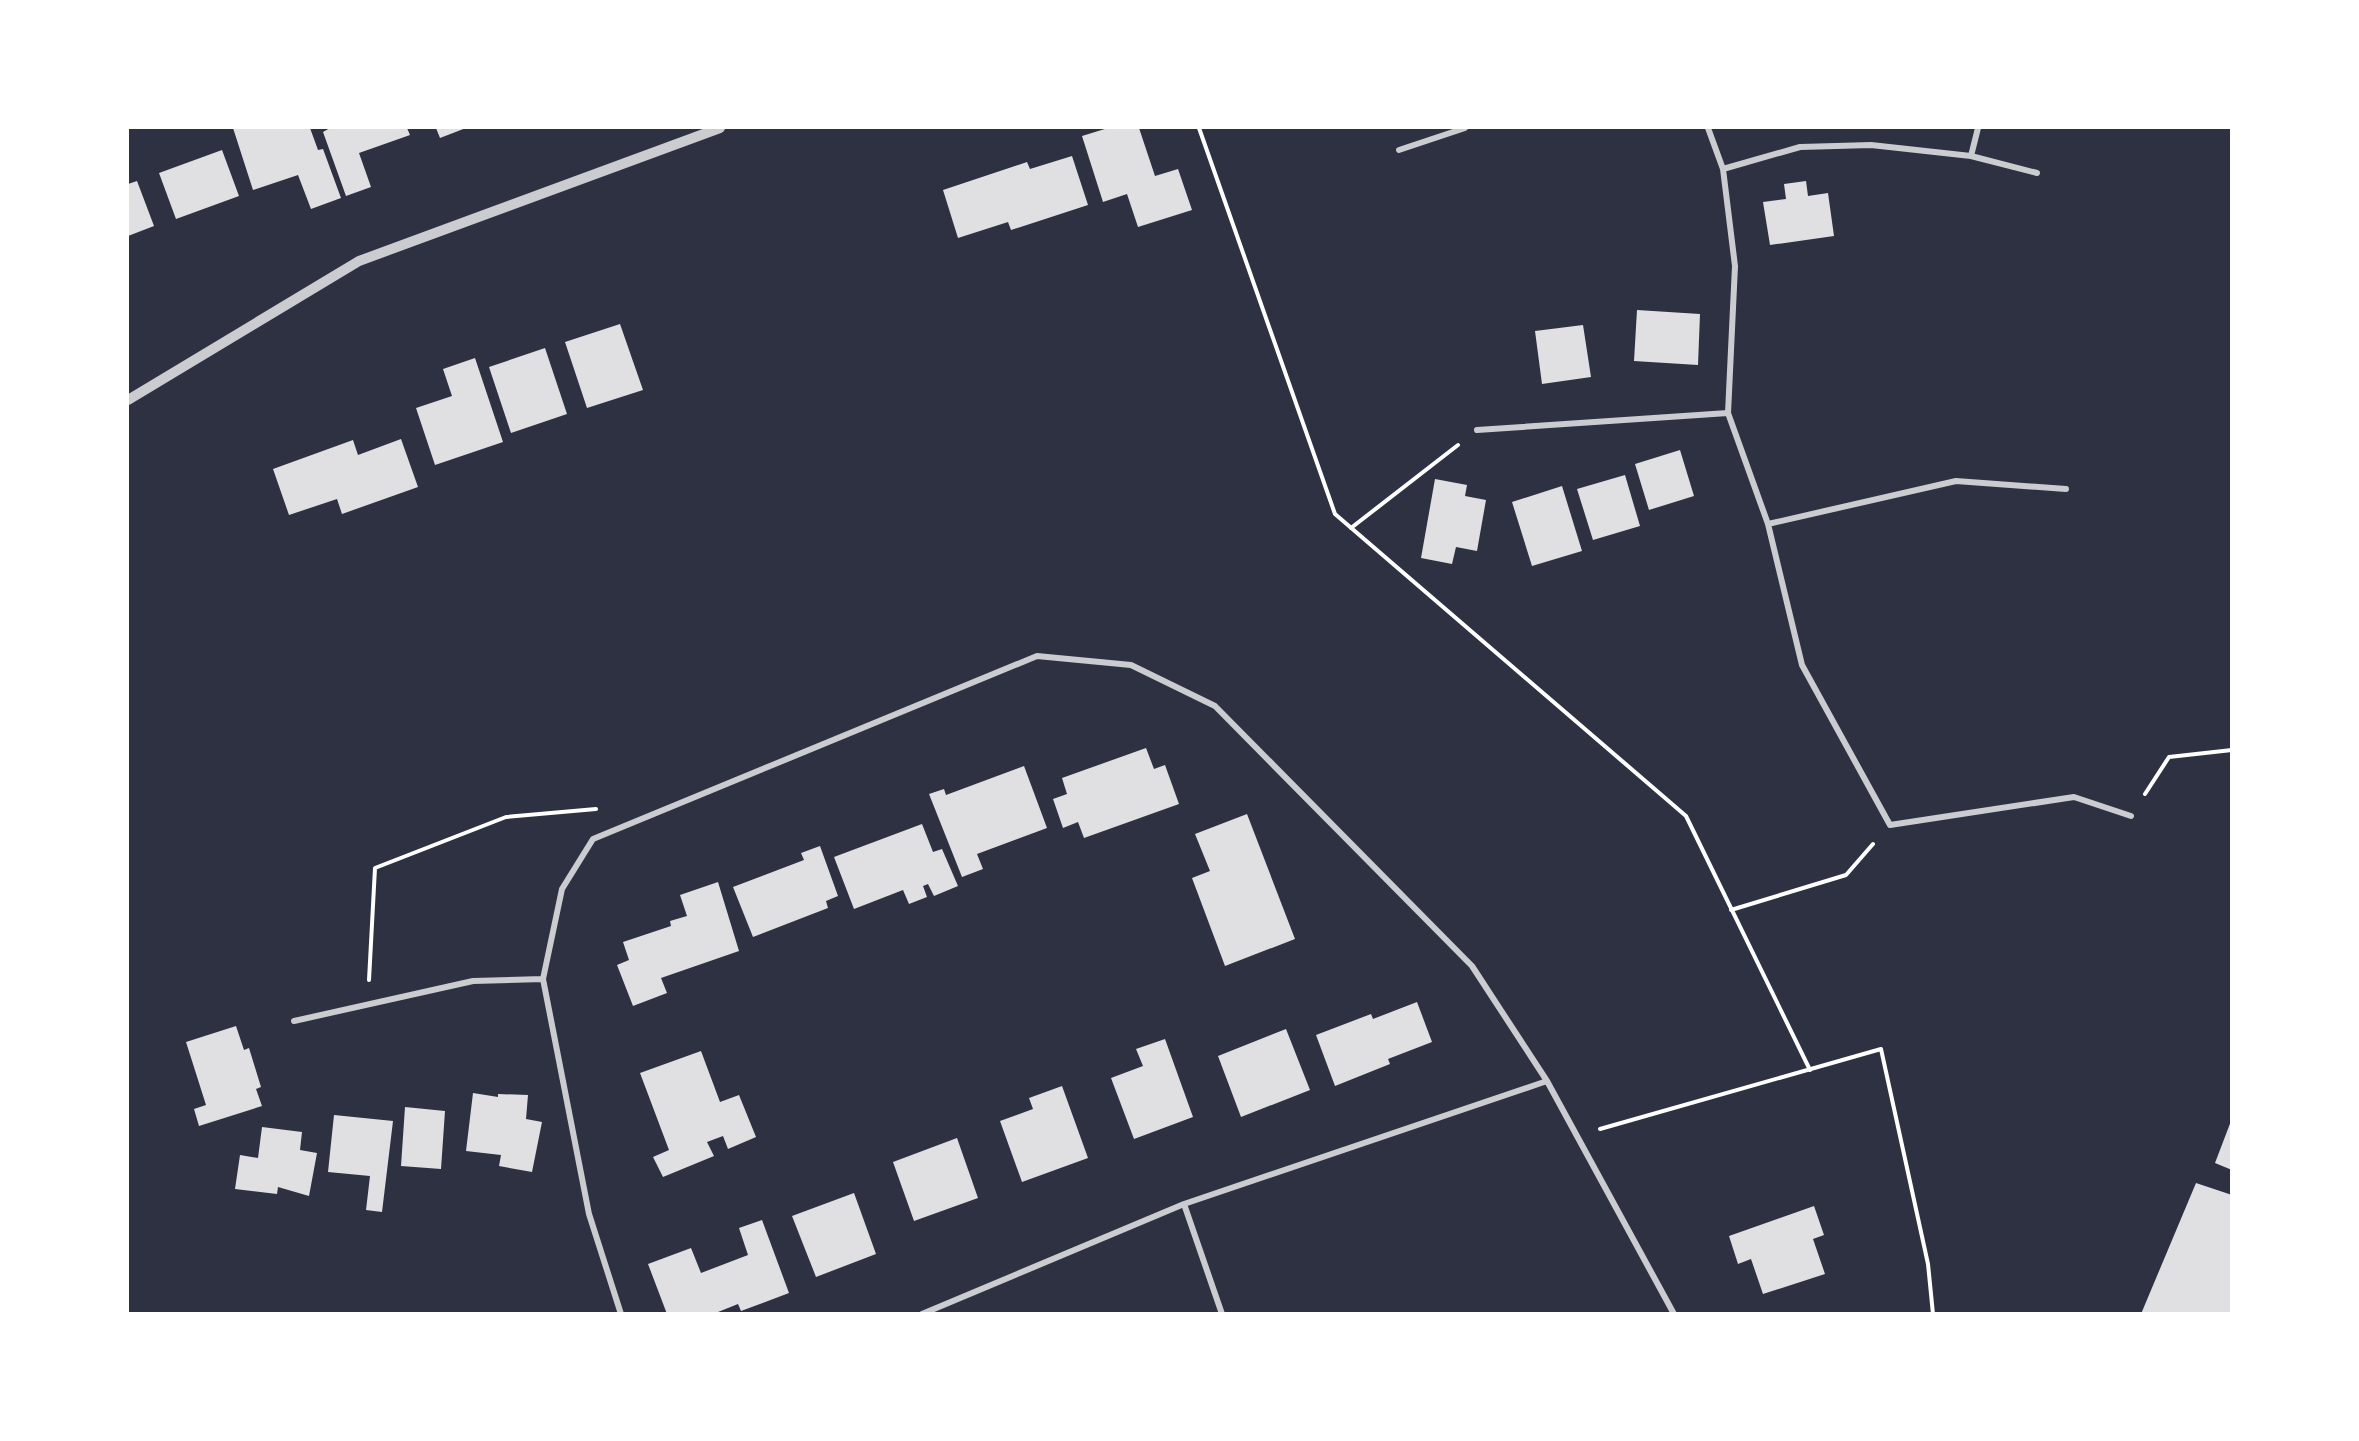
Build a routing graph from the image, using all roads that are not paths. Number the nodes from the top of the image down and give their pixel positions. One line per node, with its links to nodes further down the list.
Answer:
1 (720, 128): 9 (street)
2 (1465, 128): 5 (street)
3 (1708, 128): 7 (street)
4 (1978, 128): 6 (street)
5 (1399, 150)
6 (1971, 156): 7 (street); 8 (street)
7 (1723, 169): 10 (street)
8 (2037, 173)
9 (128, 400)
10 (1728, 413): 11 (street); 13 (street)
11 (1477, 430)
12 (2066, 489): 13 (street)
13 (1768, 524): 14 (street)
14 (2131, 816)
15 (543, 979): 16 (street); 17 (street); 19 (street)
16 (294, 1021)
17 (1547, 1081): 18 (street); 22 (street)
18 (1184, 1204): 20 (street); 21 (street)
19 (621, 1314)
20 (922, 1314)
21 (1222, 1314)
22 (1674, 1314)

